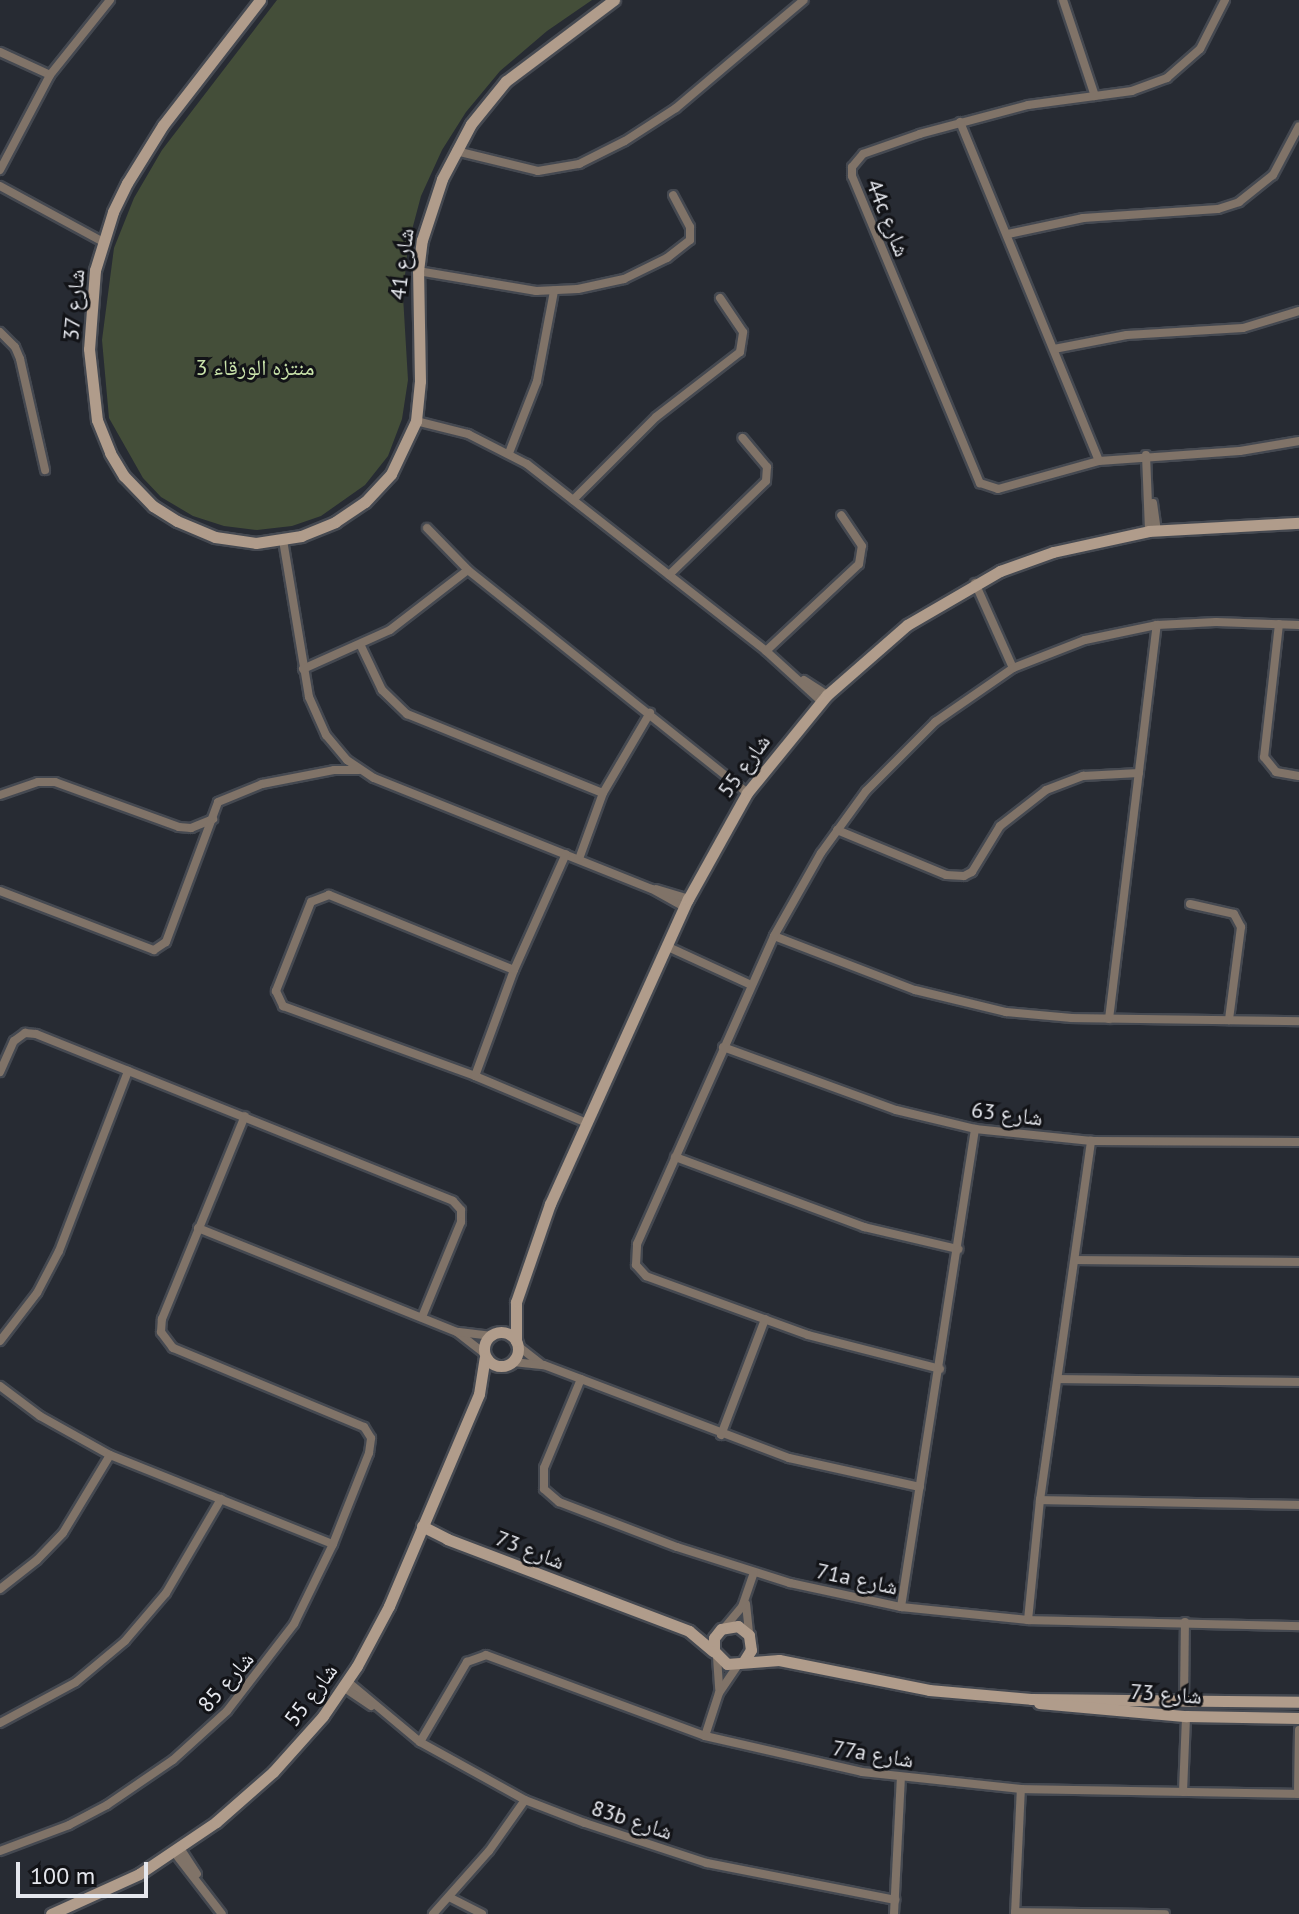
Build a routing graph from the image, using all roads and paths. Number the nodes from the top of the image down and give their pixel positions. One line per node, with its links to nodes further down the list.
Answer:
1 (110, 0): 8 (street)
2 (260, 0): 17 (street, شارع 37)
3 (614, 0): 12 (street, شارع 41)
4 (804, 0): 12 (street)
5 (1063, 0): 9 (street)
6 (1225, 0): 9 (street, 44c شارع)
7 (0, 52): 8 (street)
8 (50, 75): 13 (street)
9 (1095, 96): 10 (street, 44c شارع)
10 (960, 122): 16 (street); 29 (street, 44c شارع)
11 (1299, 126): 16 (street)
12 (456, 151): 18 (street, شارع 41)
13 (0, 170)
14 (0, 186): 17 (street)
15 (673, 195): 19 (street)
16 (1008, 234): 23 (street)
17 (103, 242): 36 (street, شارع 37)
18 (418, 271): 19 (street); 24 (street, شارع 41)
19 (554, 291): 27 (street)
20 (720, 298): 31 (street)
21 (1299, 311): 23 (street)
22 (0, 332): 30 (street)
23 (1054, 349): 29 (street)
24 (416, 421): 27 (street); 36 (street, شارع 41)
25 (743, 438): 38 (street)
26 (1299, 441): 28 (street)
27 (509, 453): 31 (street)
28 (1146, 455): 29 (street); 35 (street)
29 (1099, 461)
30 (45, 470)
31 (573, 500): 38 (street)
32 (841, 515): 44 (street)
33 (1299, 525): 35 (street, شارع 55)
34 (427, 528): 37 (street)
35 (1153, 530): 39 (street, شارع 55)
36 (283, 540): 46 (street)
37 (468, 570): 43 (street); 48 (street)
38 (669, 575): 44 (street)
39 (971, 585): 45 (street); 47 (street, شارع 55)
40 (1279, 624): 41 (street); 42 (street); 51 (street)
41 (1157, 625): 45 (street); 50 (street)
42 (1299, 625)
43 (361, 646): 46 (street); 52 (street)
44 (766, 651): 47 (street)
45 (1013, 668): 56 (street)
46 (303, 669): 49 (street)
47 (824, 698): 53 (street, شارع 55)
48 (650, 713): 52 (street); 53 (street)
49 (360, 770): 55 (street); 57 (street)
50 (1139, 773): 56 (street); 66 (street)
51 (1299, 776)
52 (603, 793): 58 (street)
53 (747, 793): 60 (street, شارع 55)
54 (0, 795): 55 (street)
55 (213, 819): 59 (street)
56 (837, 830): 62 (street)
57 (566, 854): 58 (street); 64 (street)
58 (579, 859): 60 (street)
59 (0, 891)
60 (686, 903): 63 (street, شارع 55)
61 (1190, 904): 67 (street)
62 (774, 936): 65 (street); 66 (street)
63 (666, 946): 65 (street); 74 (street, شارع 55)
64 (514, 970): 72 (street); 72 (street)
65 (751, 985): 69 (street)
66 (1109, 1019): 67 (street)
67 (1229, 1020): 68 (street)
68 (1299, 1021)
69 (723, 1047): 75 (street, شارع 63); 78 (street)
70 (128, 1071): 71 (street); 73 (street); 88 (street)
71 (0, 1072)
72 (475, 1076): 74 (street)
73 (245, 1116): 79 (street); 84 (street)
74 (587, 1123): 83 (street, شارع 55)
75 (975, 1129): 76 (street, شارع 63); 80 (street)
76 (1091, 1141): 77 (street, شارع 63); 81 (street)
77 (1299, 1142)
78 (675, 1157): 80 (street); 85 (street)
79 (198, 1228): 84 (street); 106 (street, شارع 85)
80 (958, 1249): 93 (street)
81 (1075, 1260): 82 (street); 95 (street)
82 (1299, 1262)
83 (516, 1302): 87 (street, شارع 55); 89 (street, شارع 55)
84 (422, 1317): 86 (street)
85 (765, 1319): 93 (street); 99 (street)
86 (457, 1332): 87 (street); 90 (street)
87 (491, 1335): 89 (street); 90 (street)
88 (0, 1341)
89 (517, 1343): 91 (street); 92 (street)
90 (484, 1355): 91 (street); 98 (street, شارع 55)
91 (509, 1364): 92 (street); 98 (street, شارع 55)
92 (544, 1365): 94 (street)
93 (940, 1369): 101 (street)
94 (581, 1379): 99 (street); 107 (street, 71a شارع)
95 (1058, 1379): 96 (street); 103 (street)
96 (1299, 1382)
97 (0, 1386): 100 (street)
98 (479, 1394): 105 (street, شارع 55)
99 (721, 1435): 101 (street)
100 (110, 1455): 102 (street); 108 (street)
101 (920, 1487): 110 (street)
102 (221, 1499): 106 (street); 127 (street)
103 (1040, 1500): 104 (street); 111 (street)
104 (1299, 1505)
105 (421, 1529): 115 (street, شارع 73); 120 (street, شارع 55)
106 (333, 1544): 137 (street, شارع 85)
107 (754, 1573): 109 (street); 110 (street, 71a شارع)
108 (0, 1589)
109 (746, 1599): 114 (street); 116 (street)
110 (901, 1607): 111 (street, 71a شارع)
111 (1028, 1620): 112 (street, 71a شارع)
112 (1185, 1622): 113 (street, 71a شارع); 123 (street)
113 (1299, 1626)
114 (721, 1629): 115 (street, شارع 73); 116 (street); 117 (street)
115 (689, 1631): 117 (street, شارع 73)
116 (750, 1636): 118 (street, شارع 73); 119 (street)
117 (715, 1654): 119 (street); 121 (street)
118 (779, 1660): 119 (street, شارع 73); 122 (street, شارع 73)
119 (742, 1662): 121 (street)
120 (345, 1684): 130 (street, 83b شارع); 136 (street, شارع 55)
121 (719, 1693): 129 (street)
122 (1031, 1699): 123 (street, شارع 73); 125 (street, شارع 73)
123 (1184, 1700): 124 (street, شارع 73)
124 (1299, 1702)
125 (1186, 1716): 126 (street, شارع 73); 133 (street)
126 (1299, 1718)
127 (0, 1723)
128 (1299, 1730): 134 (street)
129 (705, 1736): 130 (street, 77a شارع); 131 (street, 77a شارع)
130 (420, 1742): 135 (street, 83b شارع)
131 (901, 1778): 132 (street, 77a شارع); 139 (street)
132 (1021, 1789): 133 (street, 77a شارع); 140 (street)
133 (1183, 1792): 134 (street, 77a شارع)
134 (1299, 1794)
135 (525, 1800): 138 (street); 139 (street, 83b شارع)
136 (177, 1850): 141 (street, شارع 55); 142 (street)
137 (0, 1851)
138 (449, 1897): 143 (street); 144 (street)
139 (895, 1900): 145 (street)
140 (1015, 1913): 146 (street)
141 (51, 1914)
142 (222, 1914)
143 (433, 1914)
144 (482, 1914)
145 (894, 1914)
146 (1165, 1914)

